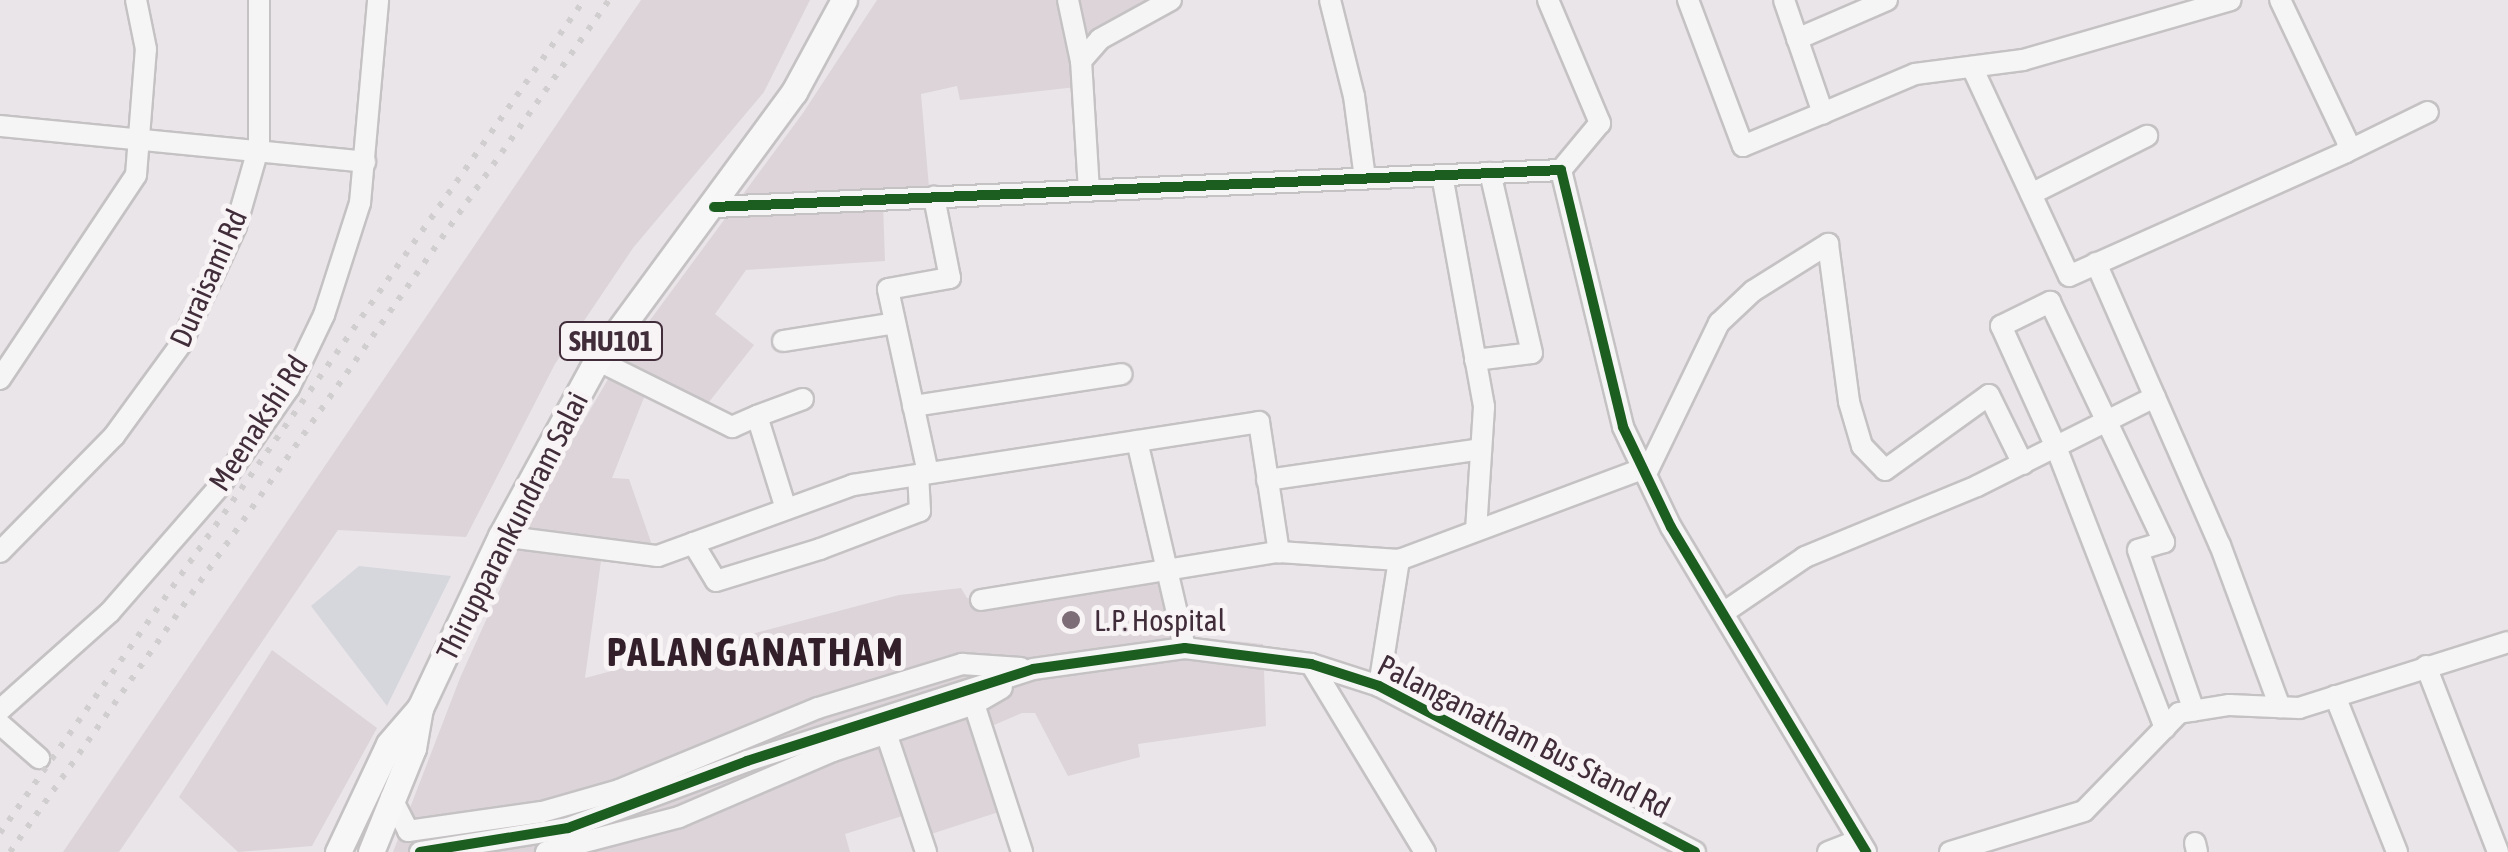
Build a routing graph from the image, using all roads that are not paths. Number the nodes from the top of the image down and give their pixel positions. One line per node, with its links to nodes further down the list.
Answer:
1 (136, 0): 21 (street)
2 (259, 0): 23 (street, Duraisami Rd)
3 (378, 0): 24 (street, Meenakshi Rd)
4 (844, 0): 32 (main road, Thirupparankundram Salai / SHU101)
5 (1068, 0): 15 (street)
6 (1171, 0): 15 (street)
7 (1330, 0): 28 (street)
8 (1548, 0): 25 (street)
9 (1688, 0): 18 (street)
10 (1784, 0): 14 (street)
11 (1887, 0): 14 (street)
12 (2231, 0): 16 (street)
13 (2280, 0): 22 (street)
14 (1797, 38): 18 (street)
15 (1080, 60): 29 (street)
16 (1972, 66): 18 (street); 30 (street)
17 (2428, 112): 22 (street)
18 (1824, 113)
19 (0, 126): 21 (street)
20 (2147, 136): 30 (street)
21 (138, 144): 23 (street); 39 (street)
22 (2346, 152): 33 (street)
23 (256, 153): 24 (street); 56 (street, Duraisami Rd)
24 (365, 162): 72 (street, Meenakshi Rd)
25 (1560, 170): 26 (street); 49 (street)
26 (1490, 173): 27 (street); 37 (street)
27 (1442, 175): 28 (street); 37 (street)
28 (1365, 178): 29 (street)
29 (1089, 191): 31 (street)
30 (2031, 194): 33 (street)
31 (934, 198): 32 (street); 34 (street)
32 (714, 207): 36 (main road, Thirupparankundram Salai / SHU101)
33 (2096, 264): 40 (street)
34 (895, 322): 35 (street); 42 (street)
35 (784, 340)
36 (597, 360): 43 (street); 54 (main road, Thirupparankundram Salai / SHU101)
37 (1475, 360): 47 (street)
38 (1122, 374): 42 (street)
39 (0, 379)
40 (2155, 398): 44 (street); 70 (street)
41 (804, 399): 43 (street)
42 (913, 406): 50 (street)
43 (758, 416): 52 (street)
44 (2107, 422): 46 (street); 46 (street); 73 (street)
45 (1137, 441): 50 (street); 51 (street); 59 (street)
46 (2056, 447): 48 (street); 75 (street)
47 (1481, 449): 51 (street); 53 (street)
48 (2024, 464): 49 (street); 61 (street)
49 (1644, 472): 53 (street); 61 (street)
50 (923, 474): 52 (street); 55 (street)
51 (1268, 480): 57 (street)
52 (786, 509): 55 (street)
53 (1476, 530): 58 (street)
54 (501, 536): 55 (street); 71 (main road, Thirupparankundram Salai / SHU101)
55 (693, 543)
56 (0, 552)
57 (1279, 552): 58 (street); 59 (street)
58 (1399, 560): 67 (street)
59 (1166, 570): 60 (street); 63 (street)
60 (981, 600)
61 (1722, 613): 81 (street)
62 (2508, 642): 65 (street)
63 (1185, 648): 64 (street, Palanganatham Bus Stand Rd); 66 (street, Palanganatham Bus Stand Rd)
64 (1311, 664): 67 (street, Palanganatham Bus Stand Rd); 88 (street)
65 (2426, 666): 68 (street); 93 (street)
66 (1033, 669): 69 (street); 79 (street); 84 (street, Palanganatham Bus Stand Rd)
67 (1379, 686): 89 (street, Palanganatham Bus Stand Rd)
68 (2335, 696): 70 (street); 92 (street)
69 (974, 704): 76 (street); 87 (street)
70 (2280, 707): 73 (street)
71 (420, 708): 78 (main road, Thirupparankundram Salai / SHU101); 83 (main road, Thirupparankundram Salai / SHU101)
72 (0, 710)
73 (2194, 711): 75 (street)
74 (0, 724): 77 (street)
75 (2166, 728): 82 (street)
76 (886, 733): 85 (street); 86 (street)
77 (39, 758)
78 (391, 797): 79 (street); 80 (main road, Thirupparankundram Salai / SHU101)
79 (408, 831): 80 (street)
80 (373, 844): 83 (street)
81 (1862, 846): 90 (street)
82 (1987, 847): 91 (street)
83 (337, 851)
84 (420, 852)
85 (546, 852)
86 (926, 852)
87 (1022, 852)
88 (1425, 852)
89 (1694, 852)
90 (1828, 852)
91 (1950, 852)
92 (2397, 852)
93 (2498, 852)

